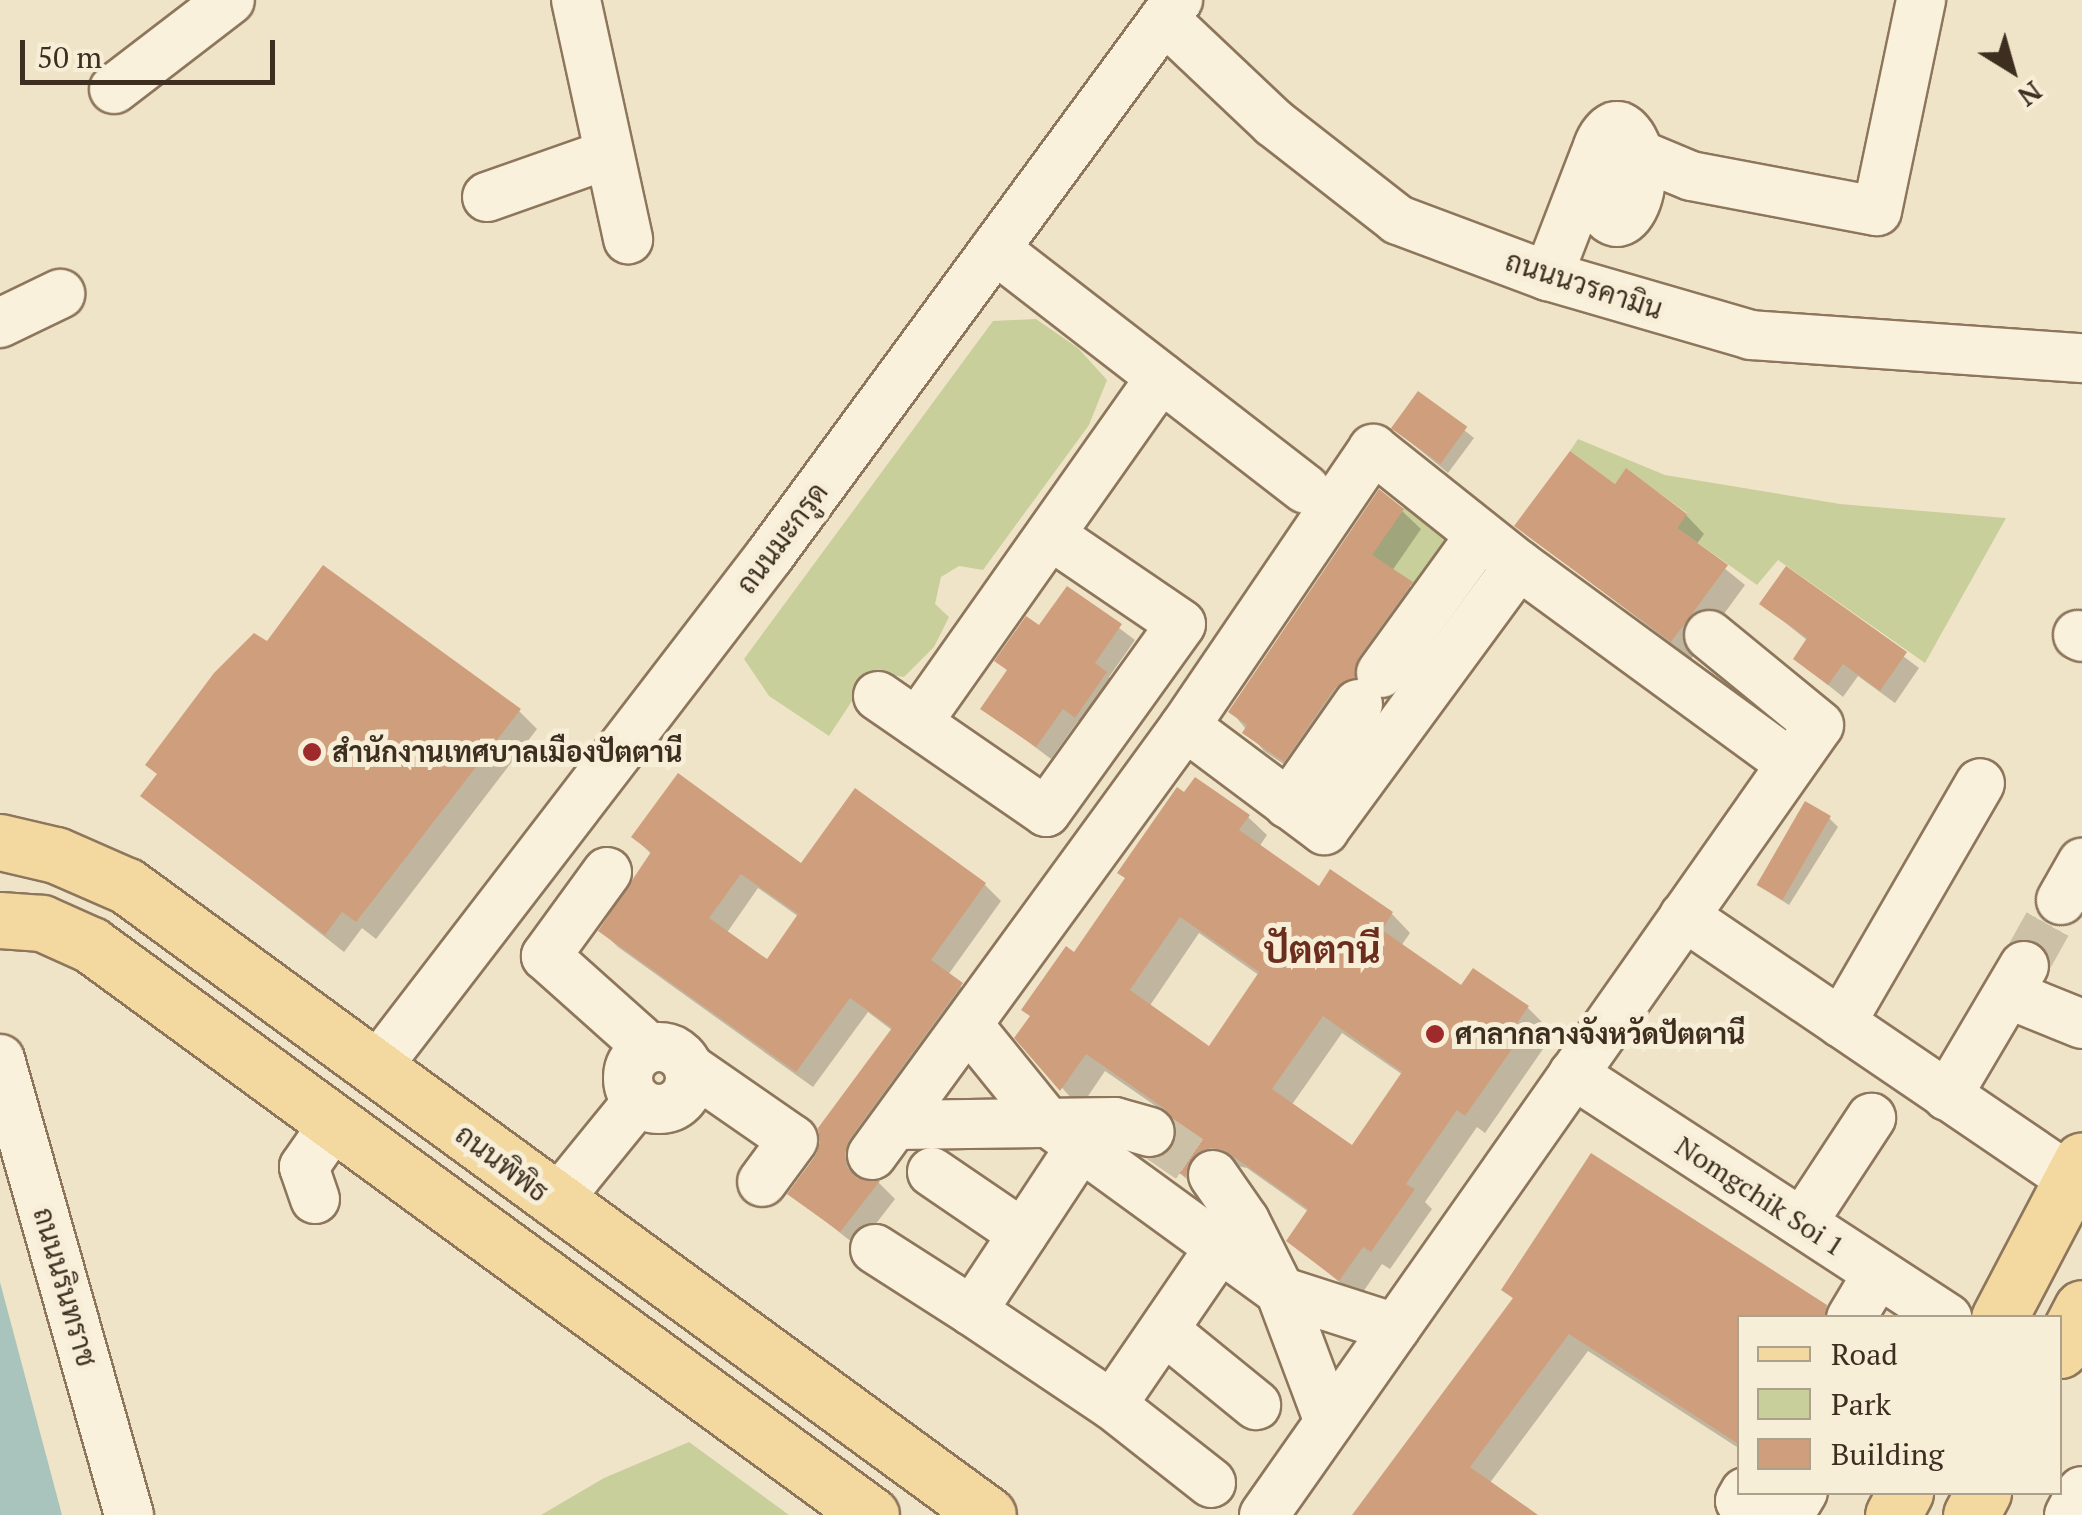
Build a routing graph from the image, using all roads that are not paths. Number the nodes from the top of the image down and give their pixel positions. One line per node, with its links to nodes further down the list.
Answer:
1 (230, 0): 5 (street)
2 (576, 0): 6 (street)
3 (1921, 0): 10 (street)
4 (1171, 10): 9 (street, ถนนมะกรูด); 10 (street, ถนนนวรคามิน)
5 (114, 88)
6 (609, 154): 7 (street); 8 (street)
7 (487, 198)
8 (628, 239)
9 (995, 249): 14 (street); 35 (street, ถนนมะกรูด)
10 (1548, 276): 13 (street, ถนนนวรคามิน)
11 (60, 294): 12 (street)
12 (0, 323)
13 (2082, 358)
14 (1161, 378): 15 (street); 16 (street)
15 (1305, 489)
16 (1050, 535): 21 (street); 21 (street)
17 (1480, 536): 18 (street); 22 (street); 25 (street)
18 (1519, 565): 23 (street); 25 (street)
19 (1709, 636): 23 (street)
20 (878, 696): 21 (street)
21 (917, 723)
22 (1185, 726): 25 (street); 32 (street)
23 (1791, 764): 28 (street)
24 (1980, 783): 30 (street)
25 (1288, 804)
26 (0, 842): 35 (main road, ถนนพิพิธ)
27 (607, 872): 33 (street)
28 (1684, 916): 30 (street); 36 (street)
29 (4, 924): 39 (main road)
30 (1841, 1022): 37 (street)
31 (2082, 1024): 37 (street)
32 (970, 1026): 41 (street); 41 (street)
33 (669, 1058): 45 (street); 47 (street)
34 (0, 1059): 73 (street, ถนนนรินทราช)
35 (376, 1068): 39 (main road); 47 (main road, ถนนพิพิธ)
36 (1573, 1074): 48 (street, Nomgchik Soi 1); 60 (street)
37 (1947, 1096): 44 (street)
38 (1871, 1118): 48 (street)
39 (333, 1125): 46 (street); 52 (main road)
40 (1150, 1132): 41 (street)
41 (1064, 1134): 49 (street); 50 (street)
42 (932, 1172): 49 (street)
43 (1213, 1175): 54 (street)
44 (2078, 1175): 59 (main road)
45 (762, 1182)
46 (315, 1199)
47 (555, 1203): 52 (main road); 62 (main road, ถนนพิพิธ)
48 (1802, 1223): 53 (street, Nomgchik Soi 1)
49 (1023, 1234): 56 (street)
50 (1220, 1247): 54 (street); 61 (street)
51 (874, 1249): 56 (street)
52 (515, 1258): 64 (main road)
53 (1878, 1273): 57 (street, Nomgchik Soi 1); 58 (street)
54 (1280, 1291): 60 (street); 67 (street)
55 (2082, 1308): 63 (main road)
56 (972, 1311): 65 (street)
57 (1927, 1312)
58 (1853, 1315)
59 (2001, 1315)
60 (1395, 1328): 67 (street)
61 (1164, 1330): 65 (street); 66 (street)
62 (744, 1338): 64 (main road); 71 (main road, ถนนพิพิธ)
63 (2062, 1346)
64 (703, 1395): 74 (main road)
65 (1112, 1405): 68 (street)
66 (1256, 1406)
67 (1329, 1422): 72 (street)
68 (1212, 1483)
69 (2082, 1492): 76 (street)
70 (1742, 1495): 75 (street)
71 (964, 1508)
72 (1277, 1511)
73 (129, 1515)
74 (871, 1515)
75 (1760, 1515)
76 (2070, 1515)

